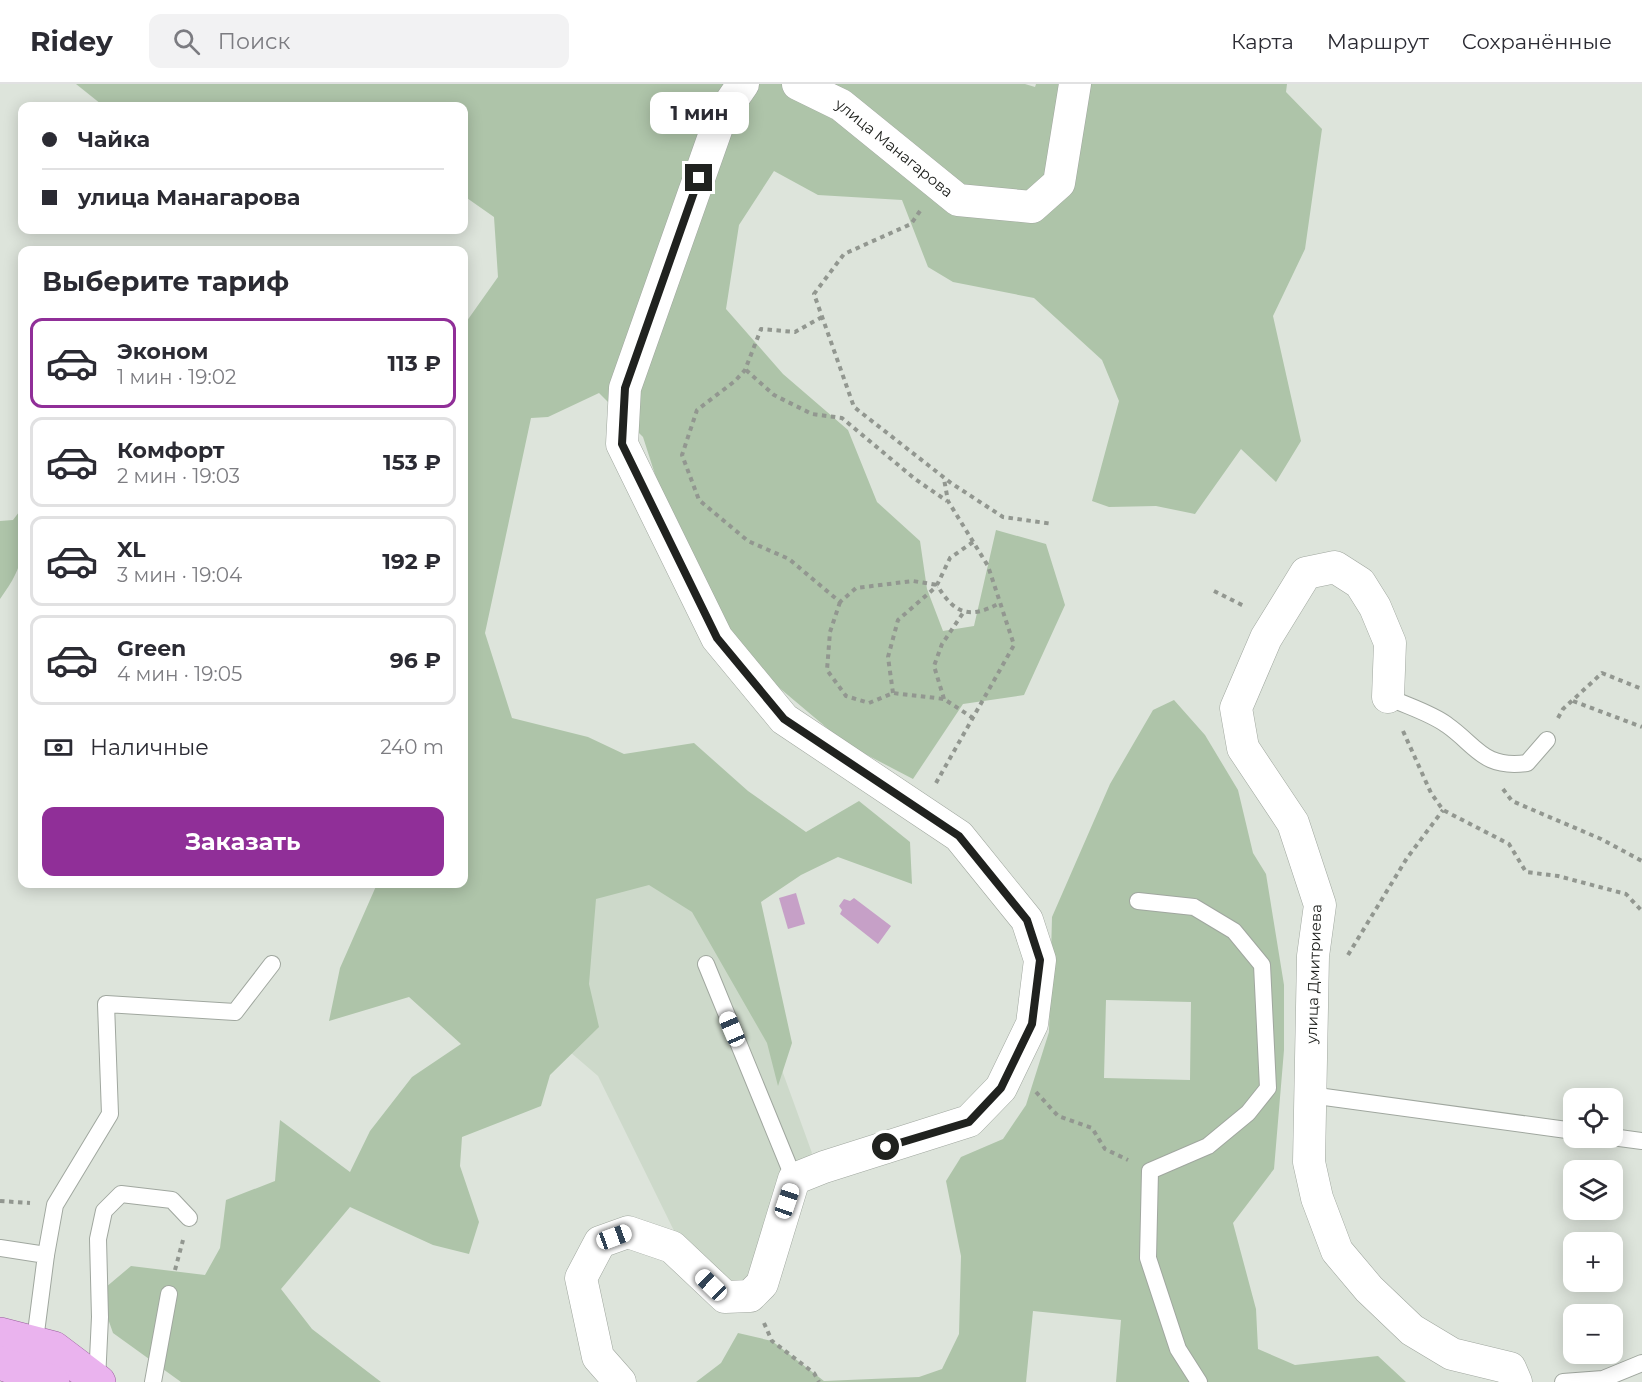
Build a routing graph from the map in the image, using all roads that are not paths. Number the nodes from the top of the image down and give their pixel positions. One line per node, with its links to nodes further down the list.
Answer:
1 (743, 84): 13 (street)
2 (798, 84): 3 (street, улица Манагарова)
3 (1075, 84)
4 (1388, 697): 5 (lane); 9 (street, улица Дмитриева)
5 (1547, 740)
6 (1137, 901): 26 (lane)
7 (272, 964): 16 (lane)
8 (706, 964): 13 (lane)
9 (1310, 1095): 10 (lane); 27 (street, улица Дмитриева)
10 (1563, 1130)
11 (1623, 1138): 12 (lane)
12 (1642, 1141)
13 (794, 1179): 25 (street)
14 (189, 1218): 23 (lane)
15 (0, 1248): 16 (lane)
16 (46, 1255): 19 (lane)
17 (169, 1294): 24 (lane)
18 (0, 1334): 19 (main road)
19 (32, 1344): 22 (lane); 23 (main road)
20 (0, 1363): 22 (main road)
21 (1642, 1363): 28 (lane)
22 (49, 1379)
23 (98, 1381)
24 (153, 1382)
25 (620, 1382)
26 (1199, 1382)
27 (1516, 1382)
28 (1563, 1382)

